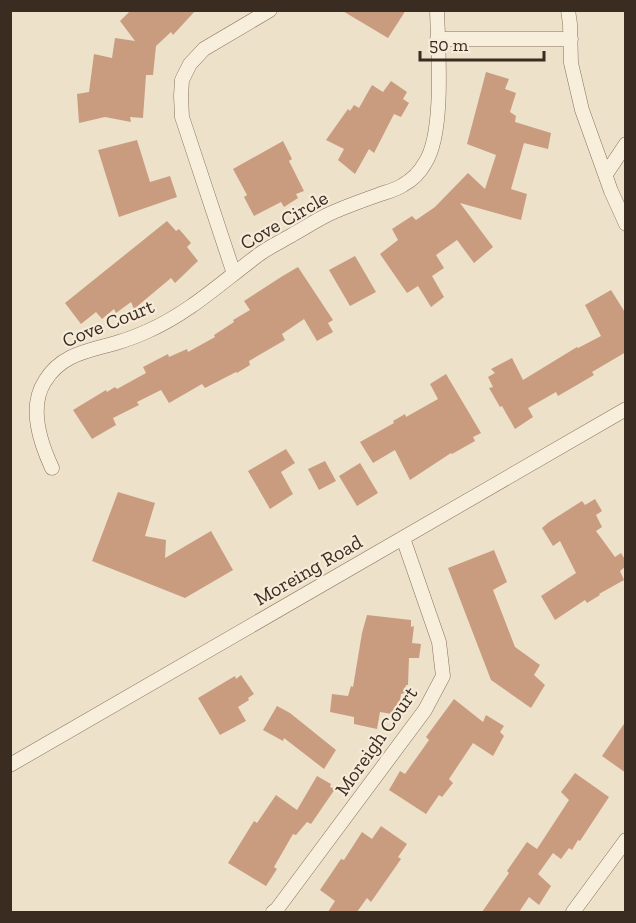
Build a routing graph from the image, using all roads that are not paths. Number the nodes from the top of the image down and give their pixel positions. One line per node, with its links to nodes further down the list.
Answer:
1 (270, 10): 9 (street, Cove Circle)
2 (437, 10): 4 (street, Cove Circle)
3 (568, 10): 5 (street)
4 (437, 39): 5 (street); 9 (street, Cove Circle)
5 (571, 39): 7 (street)
6 (626, 144): 7 (street)
7 (606, 174): 8 (street)
8 (626, 225)
9 (234, 274): 11 (street, Cove Court)
10 (626, 409): 12 (street, Moreing Road)
11 (52, 468)
12 (403, 538): 13 (street, Moreing Road); 15 (street, Moreigh Court)
13 (10, 765)
14 (626, 840): 16 (street)
15 (273, 912)
16 (573, 912)

